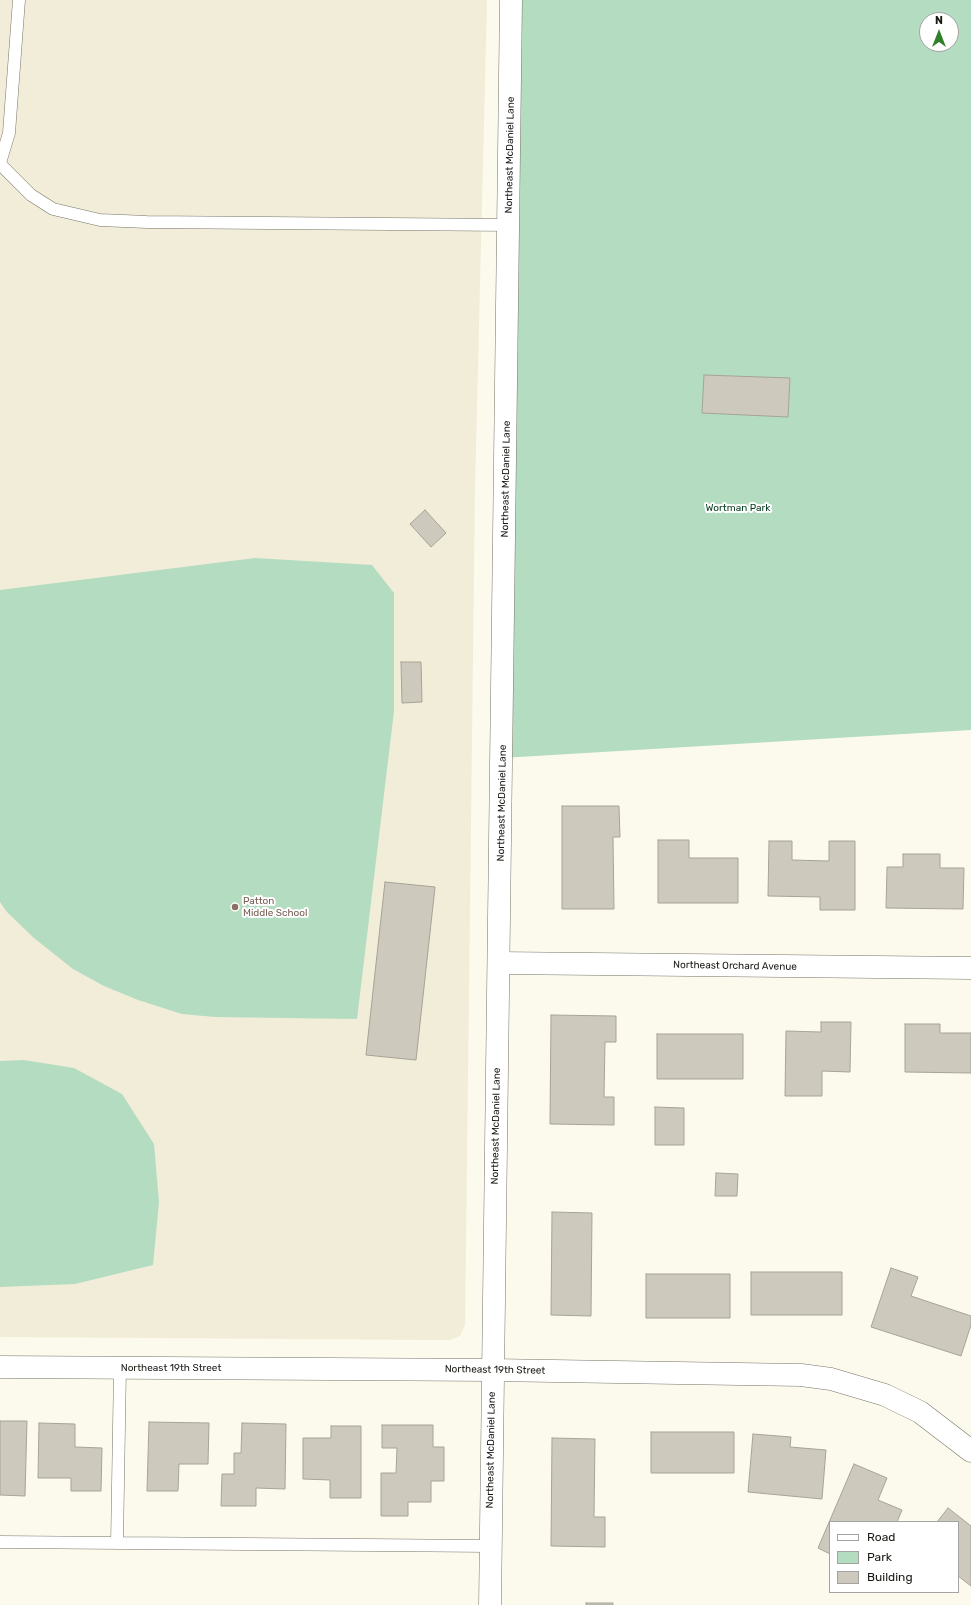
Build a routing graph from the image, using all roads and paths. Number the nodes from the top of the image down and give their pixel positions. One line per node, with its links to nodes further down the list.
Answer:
1 (19, 0): 3 (lane)
2 (511, 0): 4 (street, Northeast McDaniel Lane)
3 (0, 163): 4 (lane)
4 (509, 225): 5 (street, Northeast McDaniel Lane)
5 (499, 963): 6 (street, Northeast Orchard Avenue); 9 (street, Northeast McDaniel Lane)
6 (971, 968)
7 (0, 1367): 8 (street, Northeast 19th Street)
8 (120, 1368): 9 (street, Northeast 19th Street); 12 (lane)
9 (492, 1370): 10 (street, Northeast 19th Street); 13 (street, Northeast McDaniel Lane)
10 (971, 1452)
11 (0, 1542): 12 (lane)
12 (118, 1543): 13 (lane)
13 (490, 1546): 14 (street, Northeast McDaniel Lane)
14 (490, 1605)

